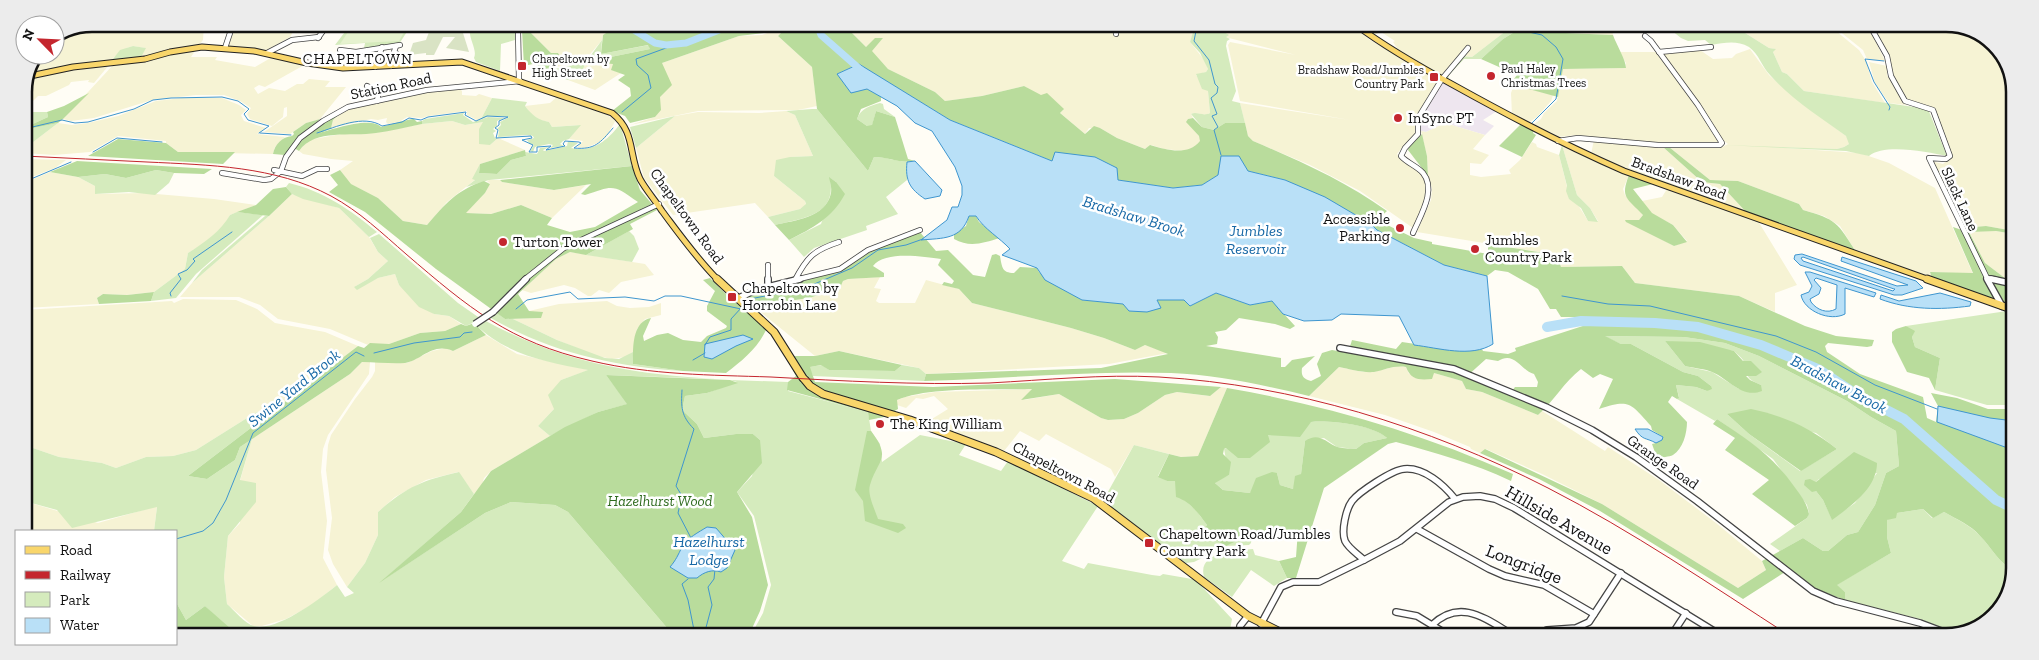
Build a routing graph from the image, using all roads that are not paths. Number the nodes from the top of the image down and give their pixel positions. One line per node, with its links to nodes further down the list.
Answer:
1 (230, 32): 8 (street)
2 (323, 32): 13 (street)
3 (518, 32): 18 (street)
4 (1365, 32): 17 (main road, Bradshaw Road)
5 (1873, 32): 31 (street, Slack Lane)
6 (1645, 36): 12 (street)
7 (1711, 47): 12 (street)
8 (225, 48): 13 (main road); 16 (main road)
9 (382, 48): 11 (street); 14 (street); 15 (street)
10 (1468, 48): 17 (street)
11 (343, 52)
12 (1659, 52): 21 (street)
13 (267, 53): 15 (main road)
14 (392, 66): 15 (main road); 18 (main road)
15 (375, 68)
16 (35, 75)
17 (1442, 79): 21 (main road, Bradshaw Road); 28 (street)
18 (520, 80): 20 (street, Station Road); 26 (main road, Chapeltown Road)
19 (367, 86): 20 (street)
20 (377, 101): 24 (street, Station Road)
21 (1558, 141): 36 (main road, Bradshaw Road)
22 (327, 169): 24 (street)
23 (274, 170): 24 (street)
24 (281, 171): 25 (street, Station Road)
25 (222, 173)
26 (659, 204): 35 (main road, Chapeltown Road); 38 (street, bridge)
27 (920, 230): 32 (street)
28 (1413, 233)
29 (839, 242): 32 (street)
30 (768, 265): 34 (street)
31 (1987, 278): 33 (street); 36 (street, Slack Lane)
32 (796, 280): 34 (street)
33 (2006, 281)
34 (768, 287): 35 (street)
35 (736, 299): 47 (main road, Chapeltown Road)
36 (2003, 306): 37 (main road, Bradshaw Road)
37 (2006, 307)
38 (475, 324)
39 (1340, 348): 59 (street, Grange Road)
40 (1455, 499): 41 (street, Hillside Avenue); 42 (street); 43 (street, Hillside Avenue)
41 (1417, 528): 42 (street, Hillside Avenue); 46 (street, Longridge)
42 (1364, 560): 48 (street, Hillside Avenue)
43 (1621, 574): 45 (street, Hillside Avenue); 46 (street)
44 (1396, 612): 49 (street)
45 (1686, 613): 57 (street); 58 (street, Hillside Avenue)
46 (1594, 614): 55 (street)
47 (1248, 616): 48 (main road, Chapeltown Road); 50 (street)
48 (1261, 624): 51 (main road, Chapeltown Road)
49 (1432, 625): 52 (street); 53 (street)
50 (1240, 628)
51 (1270, 628)
52 (1437, 628)
53 (1500, 628)
54 (1553, 628): 56 (street)
55 (1578, 628)
56 (1578, 628)
57 (1676, 628)
58 (1709, 628)
59 (1933, 628)

